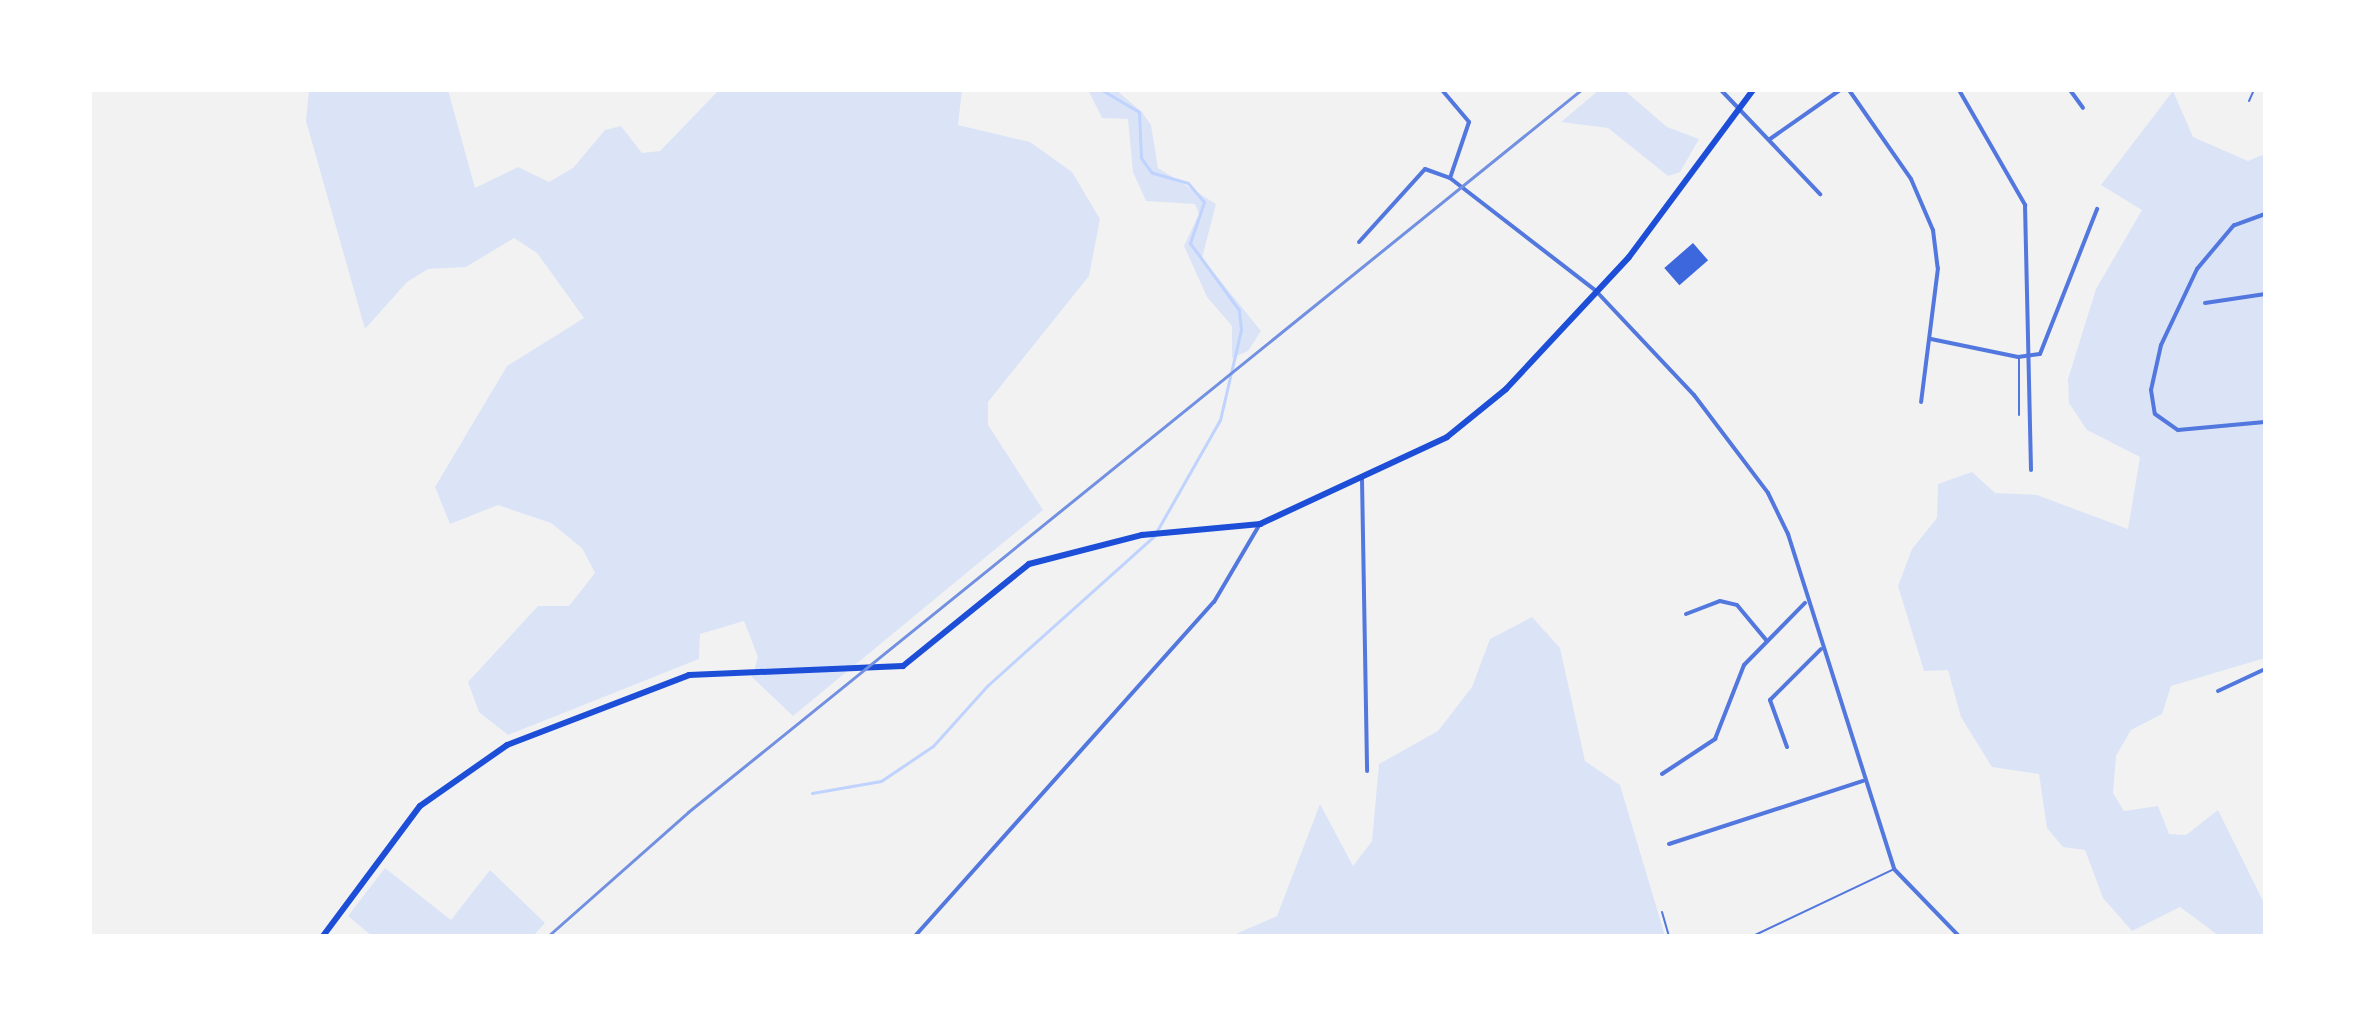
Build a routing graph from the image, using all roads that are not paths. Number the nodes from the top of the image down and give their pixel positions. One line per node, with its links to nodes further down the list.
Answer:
1 (1442, 90): 13 (street)
2 (1721, 90): 10 (street)
3 (1753, 90): 10 (main road)
4 (1840, 90): 12 (street)
5 (1849, 90): 21 (street)
6 (1959, 90): 22 (street)
7 (2070, 90): 11 (street)
8 (2254, 90): 9 (lane)
9 (2249, 101)
10 (1738, 106): 12 (street); 18 (main road)
11 (2083, 108)
12 (1770, 139): 14 (street)
13 (1450, 178): 17 (street); 18 (street)
14 (1820, 194)
15 (2097, 209): 22 (street)
16 (2265, 214): 26 (street)
17 (1359, 242)
18 (1596, 291): 28 (main road); 30 (street)
19 (2265, 294): 20 (street)
20 (2205, 303)
21 (1931, 339): 23 (street); 24 (street)
22 (2030, 355): 23 (street); 27 (street)
23 (2018, 357): 25 (lane)
24 (1921, 402)
25 (2019, 415)
26 (2265, 422)
27 (2031, 470)
28 (1362, 479): 29 (main road); 37 (street)
29 (1260, 524): 43 (main road); 44 (street)
30 (1805, 603): 32 (street); 33 (street)
31 (1686, 614): 32 (street)
32 (1768, 642): 38 (street)
33 (1821, 649): 36 (street); 39 (street)
34 (2265, 669): 35 (street)
35 (2218, 691)
36 (1787, 747)
37 (1367, 771)
38 (1662, 774)
39 (1863, 781): 40 (street); 41 (street)
40 (1669, 844)
41 (1894, 869): 46 (lane); 47 (street)
42 (1662, 912): 45 (lane)
43 (323, 936)
44 (915, 936)
45 (1669, 936)
46 (1753, 936)
47 (1959, 936)

